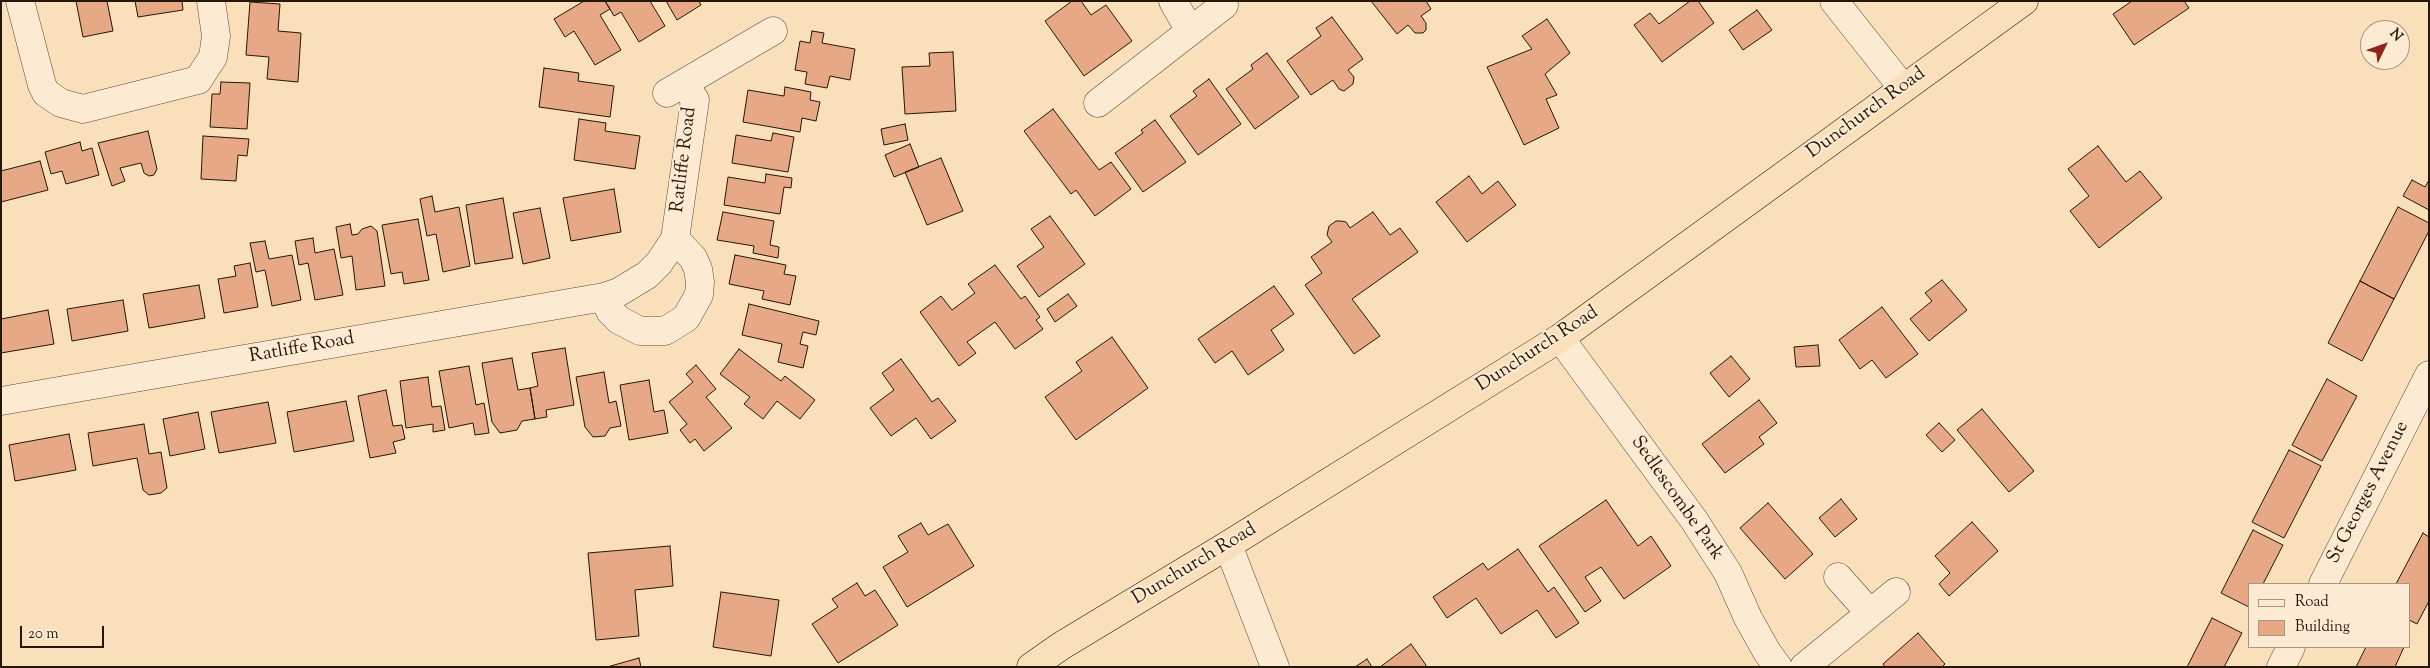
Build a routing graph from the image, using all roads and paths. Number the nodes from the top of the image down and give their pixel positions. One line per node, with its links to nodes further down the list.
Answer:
1 (20, 1): 2 (street)
2 (211, 1)
3 (1173, 1): 8 (street)
4 (1834, 1): 9 (street)
5 (2024, 1): 9 (highway, Dunchurch Road)
6 (1224, 5): 8 (street)
7 (773, 31): 11 (street, Ratliffe Road)
8 (1190, 31): 10 (street)
9 (1903, 88): 13 (highway, Dunchurch Road)
10 (1098, 103)
11 (675, 239): 12 (street, Ratliffe Road); 12 (street, Ratliffe Road)
12 (604, 297): 15 (street, Ratliffe Road)
13 (1560, 338): 16 (highway, Dunchurch Road); 24 (street, Sedlescombe Park)
14 (2429, 375): 18 (street, St Georges Avenue)
15 (1, 401)
16 (1228, 545): 22 (highway, Dunchurch Road); 23 (street)
17 (1838, 577): 20 (street)
18 (2324, 583)
19 (1896, 592): 20 (street)
20 (1870, 613): 25 (street)
21 (2290, 648): 26 (street)
22 (1031, 667)
23 (1275, 667)
24 (1778, 667)
25 (1804, 667)
26 (2281, 667)

